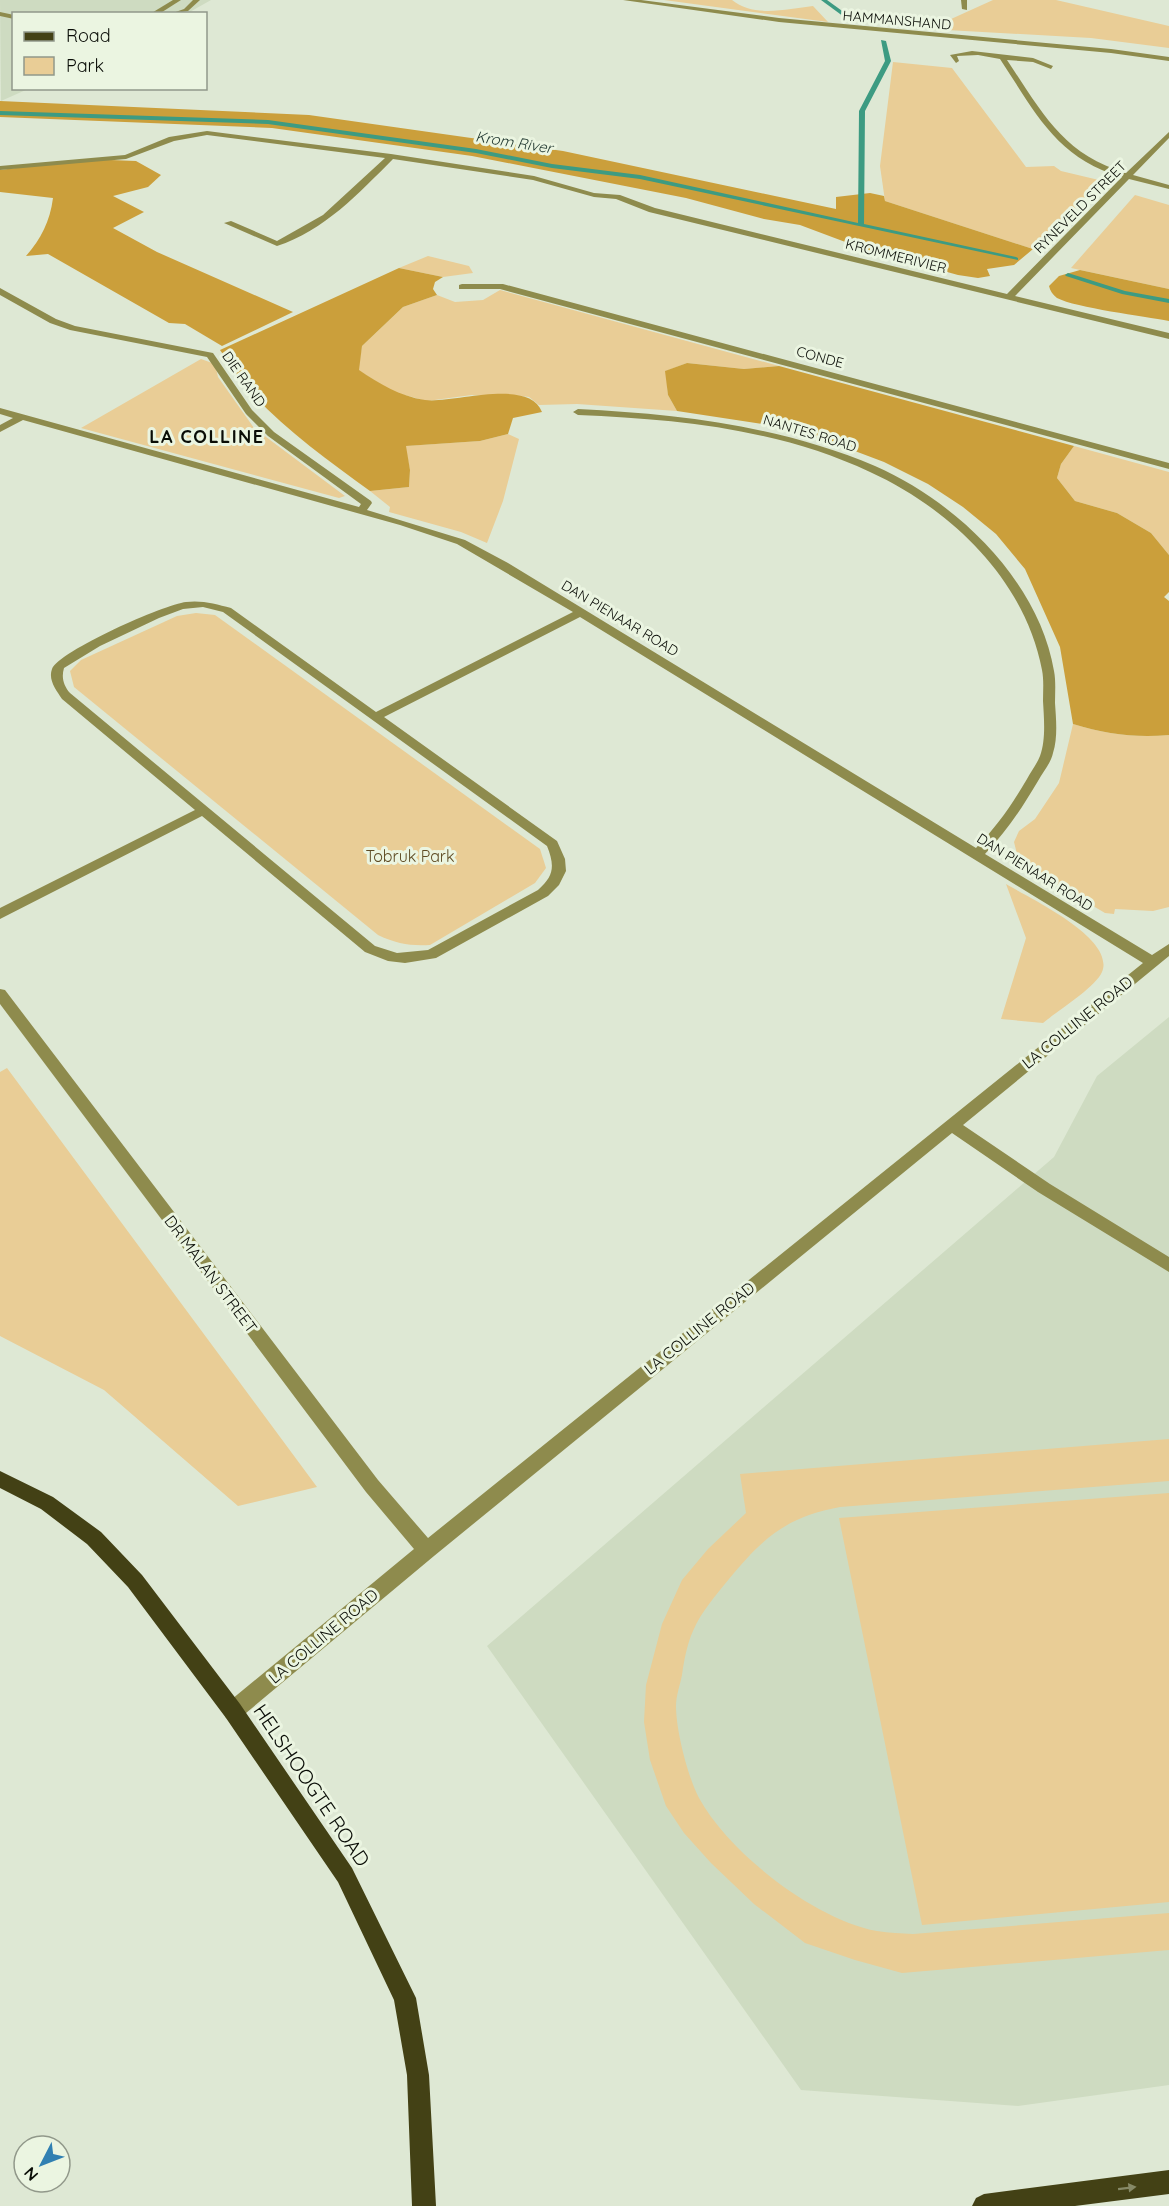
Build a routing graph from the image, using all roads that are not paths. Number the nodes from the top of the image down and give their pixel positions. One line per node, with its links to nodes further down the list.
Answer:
1 (178, 0): 7 (street)
2 (197, 0): 8 (street)
3 (626, 0): 5 (street, HAMMANSHAND)
4 (964, 0): 6 (street)
5 (656, 2): 9 (street, HAMMANSHAND)
6 (965, 9)
7 (157, 12)
8 (180, 12)
9 (1096, 51): 11 (street, HAMMANSHAND); 14 (street, HAMMANSHAND)
10 (1002, 58): 12 (street); 13 (street); 18 (street)
11 (1169, 59)
12 (956, 61)
13 (1051, 67)
14 (1169, 67)
15 (1169, 134): 18 (street, RYNEVELD STREET)
16 (391, 156): 17 (street, KROMMERIVIER); 20 (street); 23 (street, KROMMERIVIER)
17 (0, 168)
18 (1129, 177): 19 (street); 23 (street, RYNEVELD STREET)
19 (1169, 187)
20 (228, 223)
21 (462, 287): 29 (street, CONDE)
22 (0, 291): 30 (street, DIE RAND)
23 (1009, 297): 24 (street, KROMMERIVIER)
24 (1169, 336)
25 (0, 411): 27 (street, DAN PIENAAR ROAD)
26 (578, 412): 34 (street, NANTES ROAD)
27 (22, 417): 28 (street); 30 (street, DAN PIENAAR ROAD)
28 (0, 429)
29 (1169, 466)
30 (361, 511): 31 (street, DAN PIENAAR ROAD)
31 (581, 612): 32 (street); 34 (street, DAN PIENAAR ROAD)
32 (375, 717): 33 (street); 33 (street)
33 (202, 811): 35 (street)
34 (978, 854): 37 (street, DAN PIENAAR ROAD)
35 (0, 914)
36 (1169, 949): 37 (street, LA COLLINE ROAD)
37 (1152, 962): 39 (street, LA COLLINE ROAD)
38 (0, 994): 42 (street, DR MALAN STREET)
39 (950, 1124): 40 (street); 42 (street, LA COLLINE ROAD)
40 (1169, 1265)
41 (0, 1479): 43 (main road, HELSHOOGTE ROAD)
42 (427, 1550): 43 (street, LA COLLINE ROAD)
43 (233, 1711): 45 (main road, HELSHOOGTE ROAD)
44 (1169, 2182): 46 (main road, one-way to 44)
45 (424, 2206)
46 (984, 2206)

